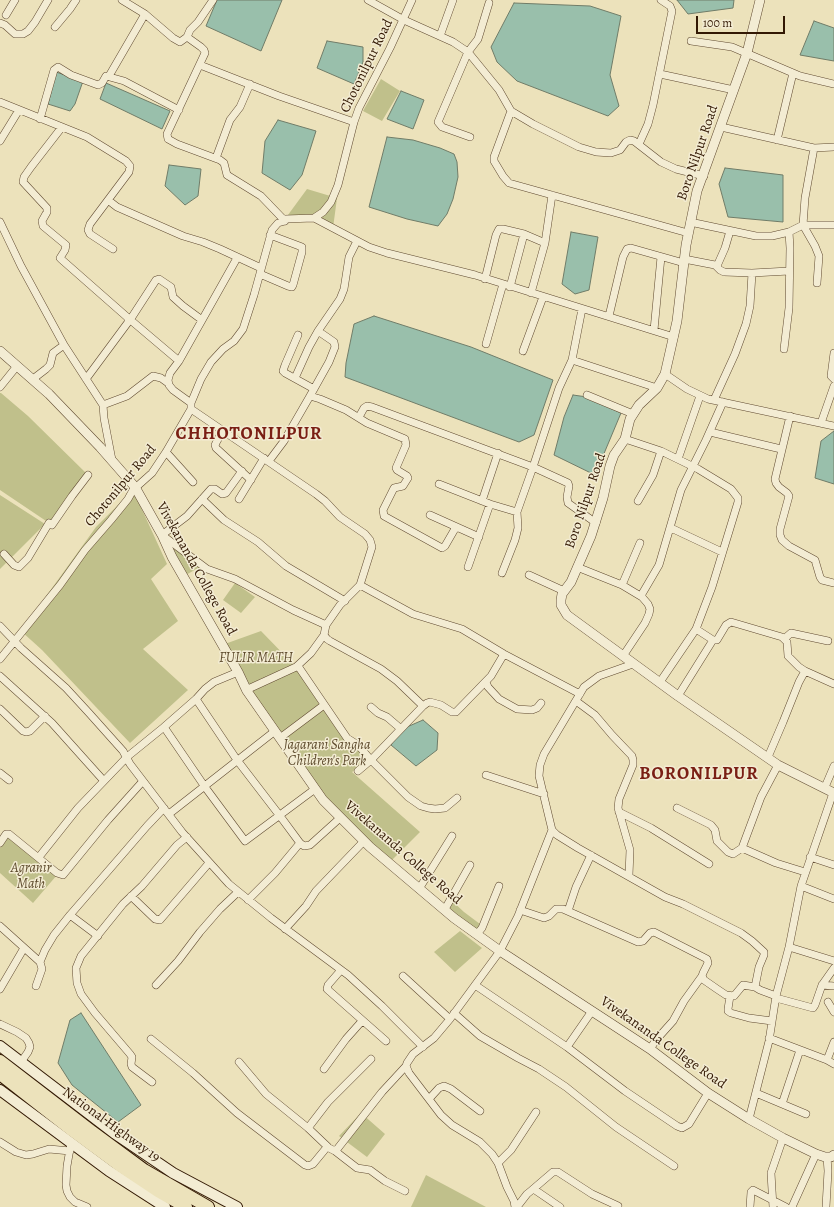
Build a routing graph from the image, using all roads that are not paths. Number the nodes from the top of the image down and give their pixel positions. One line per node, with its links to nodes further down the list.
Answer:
1 (15, 0): 12 (street)
2 (48, 0): 15 (street)
3 (76, 0): 16 (street)
4 (122, 0): 13 (street)
5 (212, 0): 18 (street)
6 (368, 0): 14 (street)
7 (412, 0): 14 (street, Chotonilpur Road)
8 (453, 0): 17 (street)
9 (661, 0): 24 (street)
10 (760, 0): 21 (street, Boro Nilpur Road)
11 (489, 3): 20 (street)
12 (3, 13): 15 (street)
13 (146, 14): 18 (street); 25 (street)
14 (404, 20): 17 (street); 34 (street, Chotonilpur Road)
15 (2, 23)
16 (54, 27)
17 (440, 36): 20 (street)
18 (187, 37): 22 (street)
19 (691, 41): 21 (street)
20 (468, 52): 32 (street); 37 (street)
21 (747, 53): 23 (street); 28 (street, Boro Nilpur Road)
22 (200, 65): 26 (street); 31 (street)
23 (794, 73): 27 (street); 38 (street)
24 (660, 74): 28 (street); 40 (street)
25 (109, 76): 31 (street); 33 (street)
26 (250, 84): 34 (street); 43 (street)
27 (834, 84)
28 (734, 90): 36 (street, Boro Nilpur Road)
29 (0, 102): 30 (street)
30 (19, 110): 33 (street); 39 (street)
31 (179, 110): 43 (street)
32 (511, 111): 40 (street); 45 (street)
33 (40, 119): 35 (street)
34 (354, 122): 47 (street, Chotonilpur Road)
35 (62, 127): 46 (street); 75 (street)
36 (721, 127): 38 (street); 44 (street, Boro Nilpur Road)
37 (470, 137)
38 (777, 140): 42 (street)
39 (0, 141)
40 (639, 144): 44 (street)
41 (834, 147): 42 (street)
42 (814, 148): 50 (street)
43 (216, 158): 48 (street)
44 (704, 176): 49 (street, Boro Nilpur Road)
45 (552, 196): 55 (street); 59 (street)
46 (108, 200): 60 (street); 62 (street)
47 (314, 218): 48 (street); 58 (street)
48 (285, 221): 57 (street)
49 (690, 222): 53 (street); 55 (street, Boro Nilpur Road)
50 (802, 225): 51 (street); 54 (street); 69 (street)
51 (834, 225)
52 (1, 226): 82 (street)
53 (730, 231): 54 (street); 64 (street)
54 (789, 232): 66 (street)
55 (688, 233): 63 (street, Boro Nilpur Road)
56 (524, 234): 59 (street); 68 (street); 70 (street)
57 (270, 235): 65 (street, Chotonilpur Road); 65 (street)
58 (357, 241): 68 (street); 78 (street)
59 (545, 242): 71 (street)
60 (113, 249)
61 (661, 257): 63 (street); 74 (street); 77 (street)
62 (237, 258): 65 (street); 76 (street)
63 (684, 261): 64 (street); 80 (street, Boro Nilpur Road)
64 (717, 266): 67 (street)
65 (261, 271): 105 (street, Chotonilpur Road)
66 (789, 271): 67 (street); 83 (street)
67 (752, 273): 102 (street)
68 (485, 279): 70 (street)
69 (817, 283)
70 (506, 286): 71 (street); 81 (street)
71 (532, 294): 72 (street)
72 (543, 297): 73 (street); 85 (street)
73 (582, 309): 74 (street); 88 (street)
74 (609, 316): 77 (street)
75 (129, 319): 76 (street); 87 (street); 91 (street)
76 (202, 320): 87 (street)
77 (654, 330): 80 (street)
78 (318, 331): 92 (street); 99 (street)
79 (298, 335): 92 (street)
80 (674, 337): 90 (street, Boro Nilpur Road)
81 (486, 344)
82 (64, 345): 91 (street); 94 (street)
83 (784, 349)
84 (0, 351): 89 (street, Vivekananda College Road)
85 (523, 351)
86 (834, 353): 93 (street)
87 (179, 360): 95 (street)
88 (572, 360): 98 (street); 121 (street)
89 (16, 366): 94 (street, Vivekananda College Road); 97 (street)
90 (665, 374): 98 (street, Boro Nilpur Road); 101 (street)
91 (86, 378): 104 (street)
92 (294, 378): 99 (street)
93 (834, 379)
94 (33, 380): 120 (street, Vivekananda College Road)
95 (168, 383): 104 (street); 105 (street)
96 (834, 386): 109 (street)
97 (0, 387)
98 (657, 388): 106 (street, Boro Nilpur Road)
99 (312, 393): 108 (street); 119 (street)
100 (586, 396): 106 (street)
101 (700, 396): 102 (street); 118 (street)
102 (714, 400): 103 (street)
103 (723, 402): 107 (street); 112 (street)
104 (103, 405): 120 (street)
105 (191, 406): 111 (street); 116 (street, Chotonilpur Road)
106 (633, 414): 113 (street, Boro Nilpur Road)
107 (790, 416): 109 (street); 114 (street)
108 (359, 417): 117 (street); 137 (street)
109 (821, 423): 110 (street)
110 (834, 426)
111 (222, 430): 119 (street); 123 (street)
112 (710, 432): 114 (street); 122 (street)
113 (625, 438): 115 (street); 136 (street, Boro Nilpur Road)
114 (781, 449): 148 (street)
115 (661, 451): 118 (street); 132 (street)
116 (166, 452): 126 (street); 128 (street, Chotonilpur Road)
117 (498, 453): 121 (street); 131 (street)
118 (678, 459): 122 (street)
119 (266, 460): 125 (street); 149 (street)
120 (113, 462): 128 (street, Vivekananda College Road)
121 (533, 467): 134 (street); 136 (street)
122 (693, 467): 138 (street); 142 (street)
123 (242, 471): 125 (street); 130 (street)
124 (88, 475): 143 (street)
125 (252, 480): 129 (street)
126 (193, 482)
127 (439, 484): 131 (street)
128 (135, 488): 139 (street, Vivekananda College Road); 160 (street, Chotonilpur Road)
129 (240, 499)
130 (202, 500): 139 (street); 153 (street)
131 (482, 501): 133 (street)
132 (638, 501)
133 (490, 504): 134 (street); 140 (street)
134 (517, 512): 146 (street)
135 (430, 515): 137 (street)
136 (596, 523): 145 (street, Boro Nilpur Road)
137 (456, 527): 140 (street)
138 (671, 528): 142 (street); 152 (street)
139 (162, 535): 154 (street); 168 (street, Vivekananda College Road)
140 (479, 537): 144 (street)
141 (640, 543): 150 (street)
142 (722, 552): 156 (street)
143 (4, 554)
144 (468, 567)
145 (577, 567): 150 (street); 151 (street, Boro Nilpur Road)
146 (502, 573)
147 (530, 575): 151 (street)
148 (834, 583)
149 (360, 585): 153 (street); 162 (street)
150 (622, 585): 152 (street)
151 (564, 591): 163 (street)
152 (642, 597): 163 (street)
153 (345, 601): 154 (street)
154 (326, 624): 157 (street)
155 (0, 626): 160 (street)
156 (696, 629): 159 (street); 171 (street)
157 (324, 635): 166 (street); 180 (street)
158 (784, 639): 159 (street); 161 (street); 167 (street)
159 (713, 640): 175 (street)
160 (15, 641): 164 (street, Chotonilpur Road); 187 (street)
161 (828, 642)
162 (504, 654): 170 (street); 174 (street)
163 (623, 656): 165 (street)
164 (0, 659)
165 (633, 664): 171 (street); 174 (street)
166 (298, 666): 173 (street); 179 (street)
167 (805, 671): 172 (street); 188 (street)
168 (238, 672): 173 (street, Vivekananda College Road); 176 (street)
169 (0, 676): 183 (street)
170 (486, 682): 178 (street); 180 (street)
171 (660, 682): 175 (street)
172 (834, 684)
173 (246, 690): 186 (street, Vivekananda College Road)
174 (580, 694): 177 (street)
175 (678, 696): 188 (street)
176 (196, 699): 184 (street); 189 (street)
177 (576, 701): 203 (street); 207 (street)
178 (541, 703)
179 (324, 705): 186 (street); 190 (street)
180 (423, 706): 185 (street)
181 (371, 707): 185 (street)
182 (0, 709): 183 (street)
183 (45, 716): 197 (street)
184 (164, 727): 187 (street); 199 (street)
185 (401, 729): 190 (street)
186 (278, 735): 189 (street); 201 (street, Vivekananda College Road)
187 (127, 757): 197 (street); 198 (street)
188 (768, 757): 191 (street)
189 (237, 760): 199 (street); 209 (street)
190 (371, 760): 193 (street); 204 (street)
191 (778, 765): 200 (street); 217 (street)
192 (834, 766): 200 (street)
193 (358, 771)
194 (0, 773): 196 (street)
195 (486, 775): 203 (street)
196 (9, 780)
197 (104, 780): 219 (street)
198 (143, 781): 205 (street); 219 (street)
199 (205, 787): 208 (street); 209 (street)
200 (825, 787): 202 (street)
201 (315, 789): 209 (street); 210 (street, Vivekananda College Road)
202 (834, 793): 220 (street)
203 (544, 794): 211 (street)
204 (457, 798)
205 (164, 808): 208 (street); 237 (street)
206 (677, 808): 217 (street)
207 (619, 812): 222 (street); 226 (street)
208 (169, 814): 213 (street)
209 (280, 816): 216 (street)
210 (340, 818): 214 (street, Vivekananda College Road); 216 (street)
211 (552, 830): 218 (street); 235 (street)
212 (452, 836): 229 (street)
213 (187, 837): 221 (street); 231 (street)
214 (364, 841): 229 (street, Vivekananda College Road); 239 (street)
215 (0, 843): 219 (street)
216 (300, 844): 233 (street)
217 (742, 848): 225 (street)
218 (591, 855): 226 (street); 236 (street)
219 (39, 857)
220 (810, 857): 224 (street); 225 (street)
221 (209, 863): 230 (street); 231 (street)
222 (709, 864)
223 (470, 865): 234 (street)
224 (834, 865)
225 (805, 872): 228 (street)
226 (629, 875): 256 (street)
227 (499, 886): 240 (street)
228 (801, 886): 232 (street); 242 (street)
229 (419, 888): 234 (street, Vivekananda College Road)
230 (238, 892): 233 (street); 251 (street)
231 (131, 896): 241 (street)
232 (834, 899)
233 (248, 900): 239 (street)
234 (445, 909): 240 (street, Vivekananda College Road)
235 (520, 910): 236 (street); 244 (street)
236 (568, 911): 250 (street)
237 (70, 915): 241 (street); 246 (street)
238 (0, 926): 243 (street)
239 (285, 929): 248 (street)
240 (477, 934): 244 (street, Vivekananda College Road)
241 (98, 936): 284 (street)
242 (789, 947): 245 (street); 259 (street)
243 (24, 948): 246 (street); 257 (street)
244 (500, 951): 252 (street); 261 (street, Vivekananda College Road)
245 (834, 961)
246 (40, 962): 254 (street)
247 (834, 968): 253 (street)
248 (341, 970): 265 (street); 273 (street)
249 (403, 976): 263 (street)
250 (702, 976): 258 (street); 274 (street)
251 (156, 985)
252 (475, 985): 263 (street); 272 (street)
253 (822, 985): 255 (street); 259 (street)
254 (36, 986)
255 (834, 986)
256 (755, 987): 258 (street); 259 (street)
257 (0, 989)
258 (730, 996): 264 (street)
259 (776, 997): 264 (street)
260 (828, 1002): 262 (street)
261 (592, 1011): 272 (street); 274 (street, Vivekananda College Road)
262 (834, 1012)
263 (452, 1016): 273 (street); 302 (street)
264 (772, 1020): 267 (street)
265 (362, 1021): 269 (street); 282 (street)
266 (0, 1024): 278 (street)
267 (769, 1038): 275 (street); 287 (street)
268 (152, 1039): 298 (street)
269 (386, 1041)
270 (834, 1042): 280 (street)
271 (0, 1046): 278 (main road)
272 (568, 1046): 286 (street)
273 (423, 1047): 281 (street)
274 (650, 1049): 286 (street, Vivekananda College Road)
275 (800, 1050): 280 (street); 289 (street)
276 (371, 1059): 294 (street)
277 (0, 1061): 311 (highway, National Highway 19)
278 (21, 1062): 312 (main road)
279 (239, 1062): 294 (street)
280 (831, 1062)
281 (406, 1066): 288 (street); 298 (street)
282 (324, 1069)
283 (0, 1074): 310 (highway)
284 (152, 1082)
285 (0, 1090): 297 (main road)
286 (708, 1093): 293 (street, Vivekananda College Road)
287 (756, 1093): 289 (street); 293 (street)
288 (429, 1099): 290 (street); 301 (street)
289 (782, 1104): 292 (street)
290 (480, 1111)
291 (536, 1112): 301 (street)
292 (806, 1114)
293 (749, 1119): 295 (street, Vivekananda College Road)
294 (308, 1128): 298 (street)
295 (782, 1138): 299 (street, Vivekananda College Road); 306 (street)
296 (0, 1142): 297 (street)
297 (70, 1147): 308 (street); 309 (main road)
298 (332, 1149): 304 (street)
299 (816, 1154): 300 (street, Vivekananda College Road); 317 (street)
300 (831, 1156): 305 (street)
301 (498, 1163): 313 (street)
302 (674, 1166)
303 (532, 1190): 307 (street); 313 (street); 314 (street)
304 (405, 1191)
305 (831, 1192): 318 (street)
306 (772, 1203): 315 (street); 316 (street)
307 (618, 1206)
308 (87, 1207)
309 (165, 1207)
310 (186, 1207)
311 (208, 1207)
312 (237, 1207)
313 (516, 1207)
314 (560, 1207)
315 (750, 1207)
316 (786, 1207)
317 (792, 1207)
318 (826, 1207)

